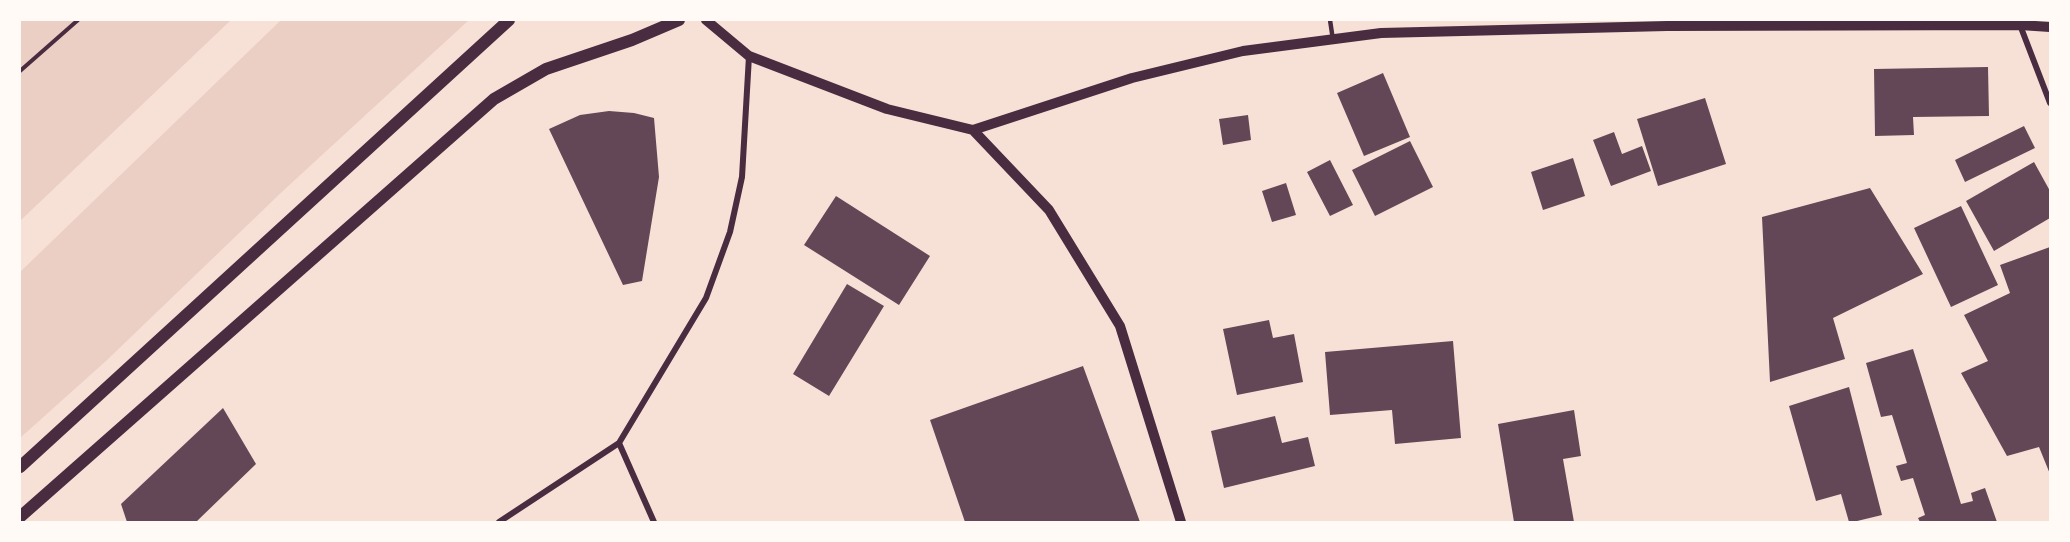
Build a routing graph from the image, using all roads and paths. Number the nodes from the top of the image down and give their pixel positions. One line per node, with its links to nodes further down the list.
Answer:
1 (78, 20): 10 (path)
2 (509, 20): 14 (main road)
3 (679, 20): 15 (main road)
4 (706, 20): 9 (street)
5 (1330, 20): 8 (lane)
6 (2020, 25): 7 (street); 8 (street); 11 (street)
7 (2050, 27)
8 (1334, 40): 12 (street)
9 (749, 56): 12 (street); 13 (street)
10 (20, 72)
11 (2050, 103)
12 (973, 129): 18 (street)
13 (618, 443): 16 (street); 17 (street)
14 (20, 467)
15 (20, 517)
16 (498, 522)
17 (654, 522)
18 (1181, 522)

